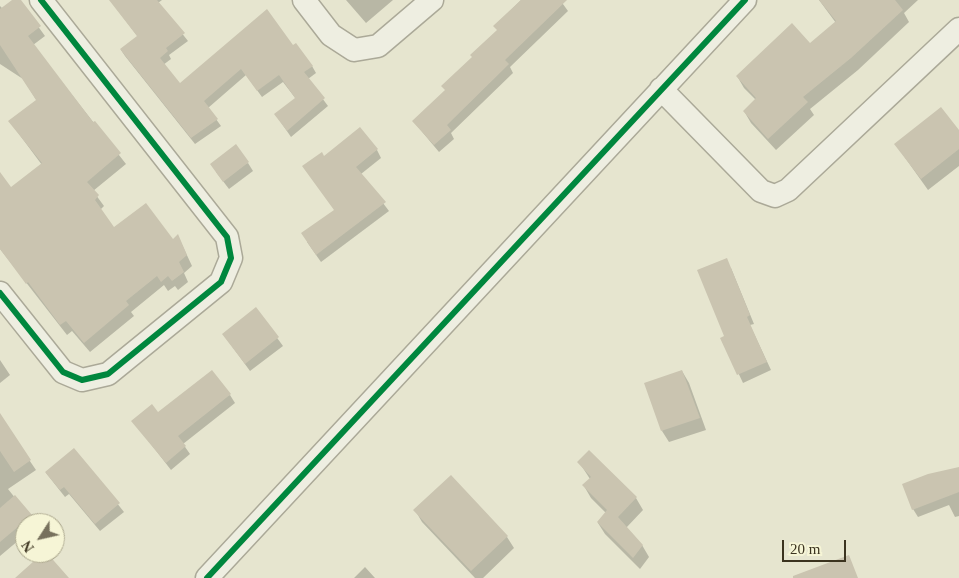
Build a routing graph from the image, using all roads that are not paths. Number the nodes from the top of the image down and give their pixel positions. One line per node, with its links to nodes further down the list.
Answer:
1 (41, 0): 7 (street)
2 (304, 0): 3 (street)
3 (432, 0)
4 (745, 0): 6 (street)
5 (959, 29): 6 (street)
6 (661, 89): 8 (street)
7 (0, 292)
8 (207, 578)

